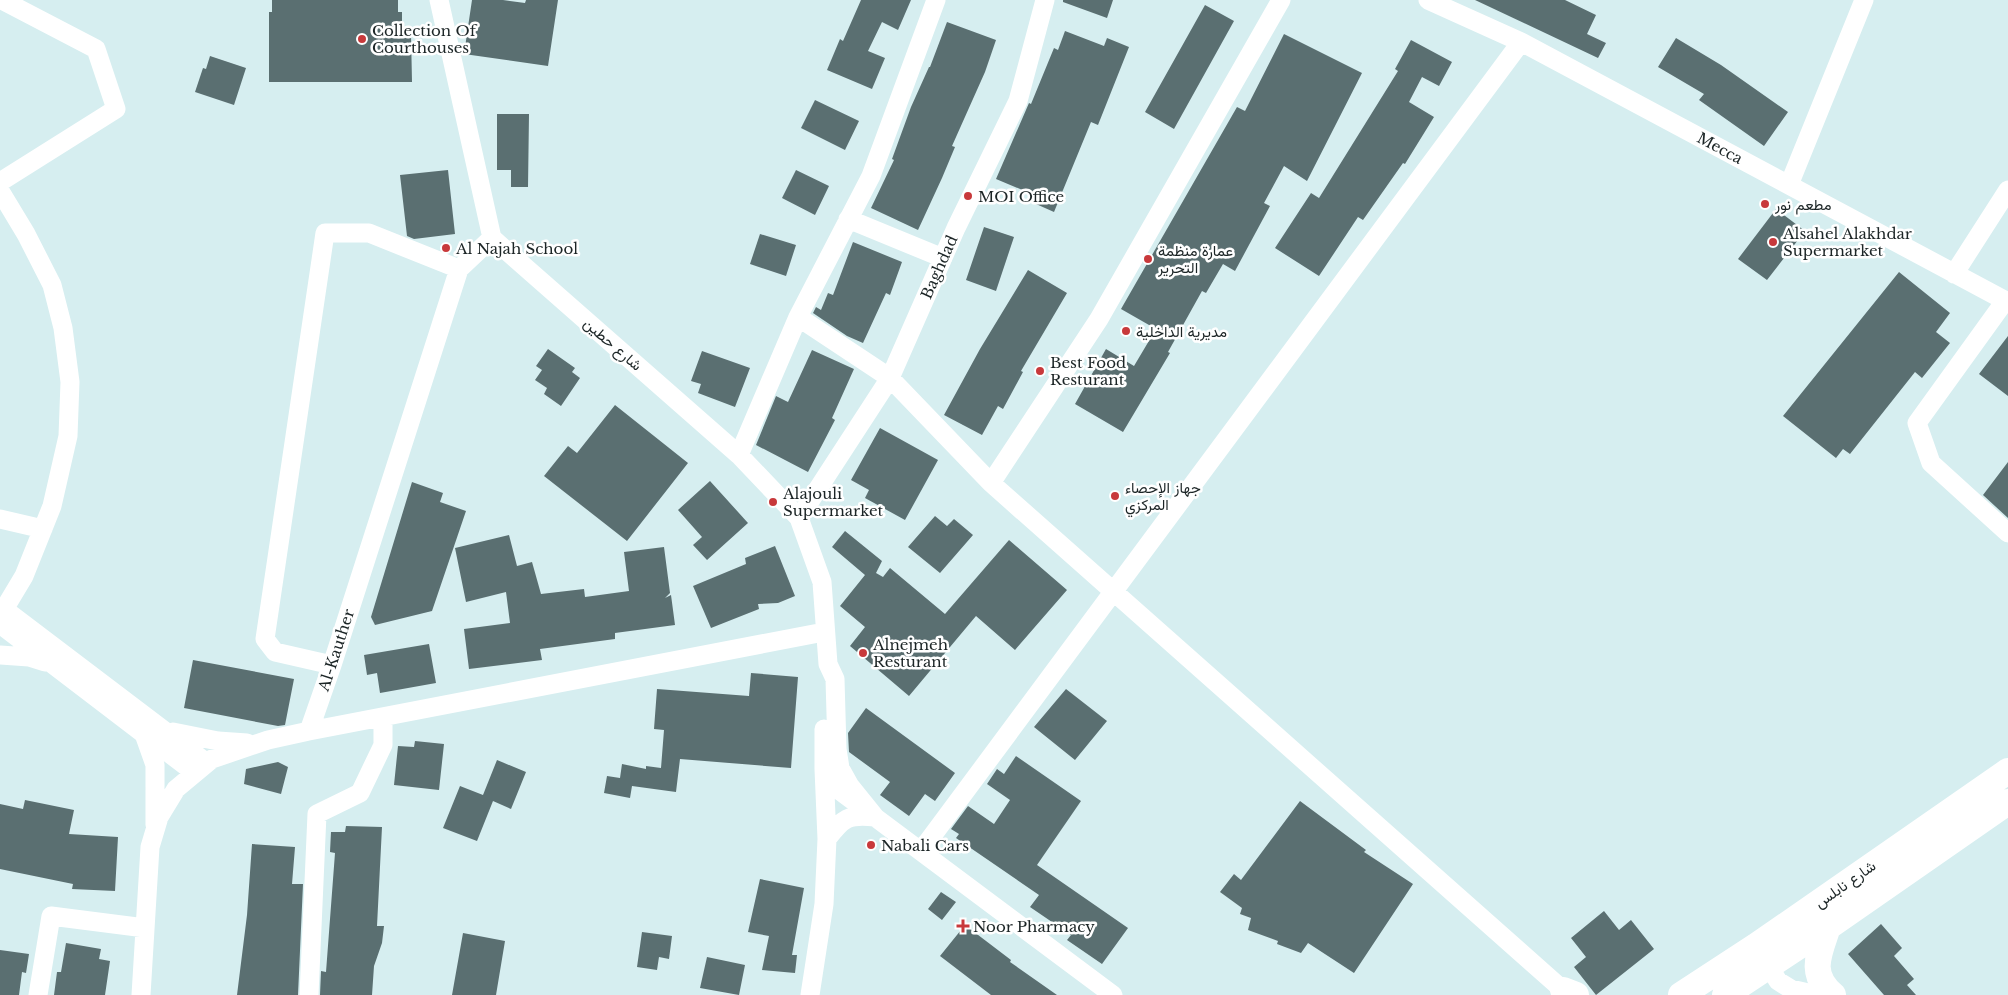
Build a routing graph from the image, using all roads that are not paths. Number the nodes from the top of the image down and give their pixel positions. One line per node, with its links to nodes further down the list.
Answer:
1 (2, 0): 9 (street)
2 (439, 0): 14 (street)
3 (936, 0): 13 (street)
4 (1045, 0): 15 (street, Baghdad)
5 (1281, 0): 22 (street)
6 (1428, 0): 8 (street, Mecca)
7 (1864, 0): 10 (street)
8 (1521, 42): 10 (street, Mecca); 27 (street)
9 (0, 182)
10 (1789, 185): 17 (street, Mecca)
11 (2008, 190): 17 (street)
12 (0, 191): 25 (street)
13 (848, 219): 15 (street); 19 (street)
14 (492, 238): 16 (street, Al-Kauther); 21 (street, شارع حطين)
15 (943, 258): 20 (street, Baghdad)
16 (460, 269): 33 (street, Al-Kauther); 33 (street)
17 (1954, 274): 18 (street, Mecca)
18 (2006, 302): 26 (street)
19 (798, 317): 20 (street); 21 (street)
20 (890, 378): 22 (street); 23 (street, Baghdad)
21 (739, 455): 23 (street, شارع حطين)
22 (991, 483): 27 (street)
23 (799, 518): 29 (street, شارع حطين)
24 (0, 519): 25 (street)
25 (43, 529): 28 (street)
26 (2008, 533)
27 (1113, 592): 48 (street); 52 (street)
28 (1, 616): 31 (street); 35 (street)
29 (824, 632): 32 (street, شارع حطين); 34 (street)
30 (0, 655): 31 (street)
31 (52, 664): 37 (street)
32 (828, 664): 40 (street); 42 (street)
33 (332, 665): 36 (street, Al-Kauther)
34 (383, 717): 36 (street); 55 (street)
35 (163, 730): 38 (street); 39 (street)
36 (308, 731): 38 (street)
37 (143, 733): 39 (street); 46 (street)
38 (258, 744): 39 (street)
39 (201, 768): 46 (street)
40 (824, 769): 42 (street); 44 (street)
41 (2008, 771): 51 (main road, شارع نابلس)
42 (845, 788): 44 (street); 45 (street)
43 (2008, 802): 49 (main road, شارع نابلس)
44 (825, 808): 47 (street)
45 (875, 817): 47 (street); 48 (street)
46 (154, 832): 50 (street)
47 (827, 840): 56 (street)
48 (920, 851): 57 (street)
49 (1828, 927): 51 (main road, شارع نابلس); 61 (main road)
50 (145, 928): 53 (street); 54 (street)
51 (1762, 956): 58 (main road, شارع نابلس); 59 (main road, شارع نابلس); 60 (street)
52 (1568, 993)
53 (38, 995)
54 (141, 995)
55 (309, 995)
56 (810, 995)
57 (1114, 995)
58 (1681, 995)
59 (1725, 995)
60 (1817, 995)
61 (1833, 995)

